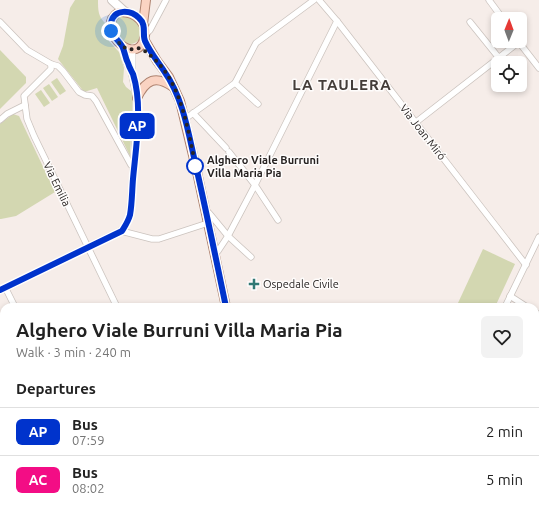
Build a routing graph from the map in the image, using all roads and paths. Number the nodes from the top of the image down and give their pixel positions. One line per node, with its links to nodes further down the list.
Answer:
1 (108, 0): 10 (main road)
2 (112, 0): 8 (main road)
3 (144, 0): 8 (main road); 14 (main road)
4 (166, 0): 15 (street)
5 (314, 0): 27 (street)
6 (319, 0): 11 (street, Via Joan Miró)
7 (489, 0): 9 (street)
8 (129, 12): 10 (main road); 14 (main road)
9 (498, 12)
10 (115, 15): 16 (main road)
11 (337, 20): 35 (street, Via Joan Miró); 37 (street)
12 (0, 22): 23 (street)
13 (470, 22): 20 (street)
14 (143, 24): 15 (main road)
15 (145, 37): 17 (main road); 22 (main road)
16 (123, 47): 17 (main road); 26 (street)
17 (135, 48): 22 (main road); 26 (street)
18 (511, 48): 21 (street)
19 (523, 48): 25 (street)
20 (497, 56)
21 (501, 56)
22 (157, 61): 28 (main road)
23 (51, 64): 31 (street); 36 (street)
24 (491, 64): 35 (street)
25 (539, 68)
26 (132, 73): 29 (street)
27 (235, 83): 30 (street); 32 (street)
28 (174, 87): 29 (main road); 33 (main road)
29 (137, 98): 36 (street)
30 (258, 104)
31 (24, 105): 34 (street); 44 (street, Via Emilia)
32 (193, 113): 33 (street); 37 (street)
33 (185, 119): 38 (main road)
34 (0, 120)
35 (415, 122): 47 (street, Via Joan Miró)
36 (134, 166): 41 (street)
37 (255, 185): 39 (street); 42 (street)
38 (206, 213): 40 (main road); 42 (street)
39 (278, 220)
40 (208, 223): 41 (street); 45 (main road)
41 (122, 231): 44 (street)
42 (228, 236): 45 (street); 46 (street)
43 (539, 237): 47 (street)
44 (89, 247): 48 (street); 51 (street, Via Emilia)
45 (214, 252): 52 (main road)
46 (251, 257)
47 (526, 265): 49 (street)
48 (2, 289): 50 (street)
49 (510, 296): 53 (street); 54 (street)
50 (11, 303)
51 (115, 303)
52 (225, 303)
53 (506, 303)
54 (521, 303)

